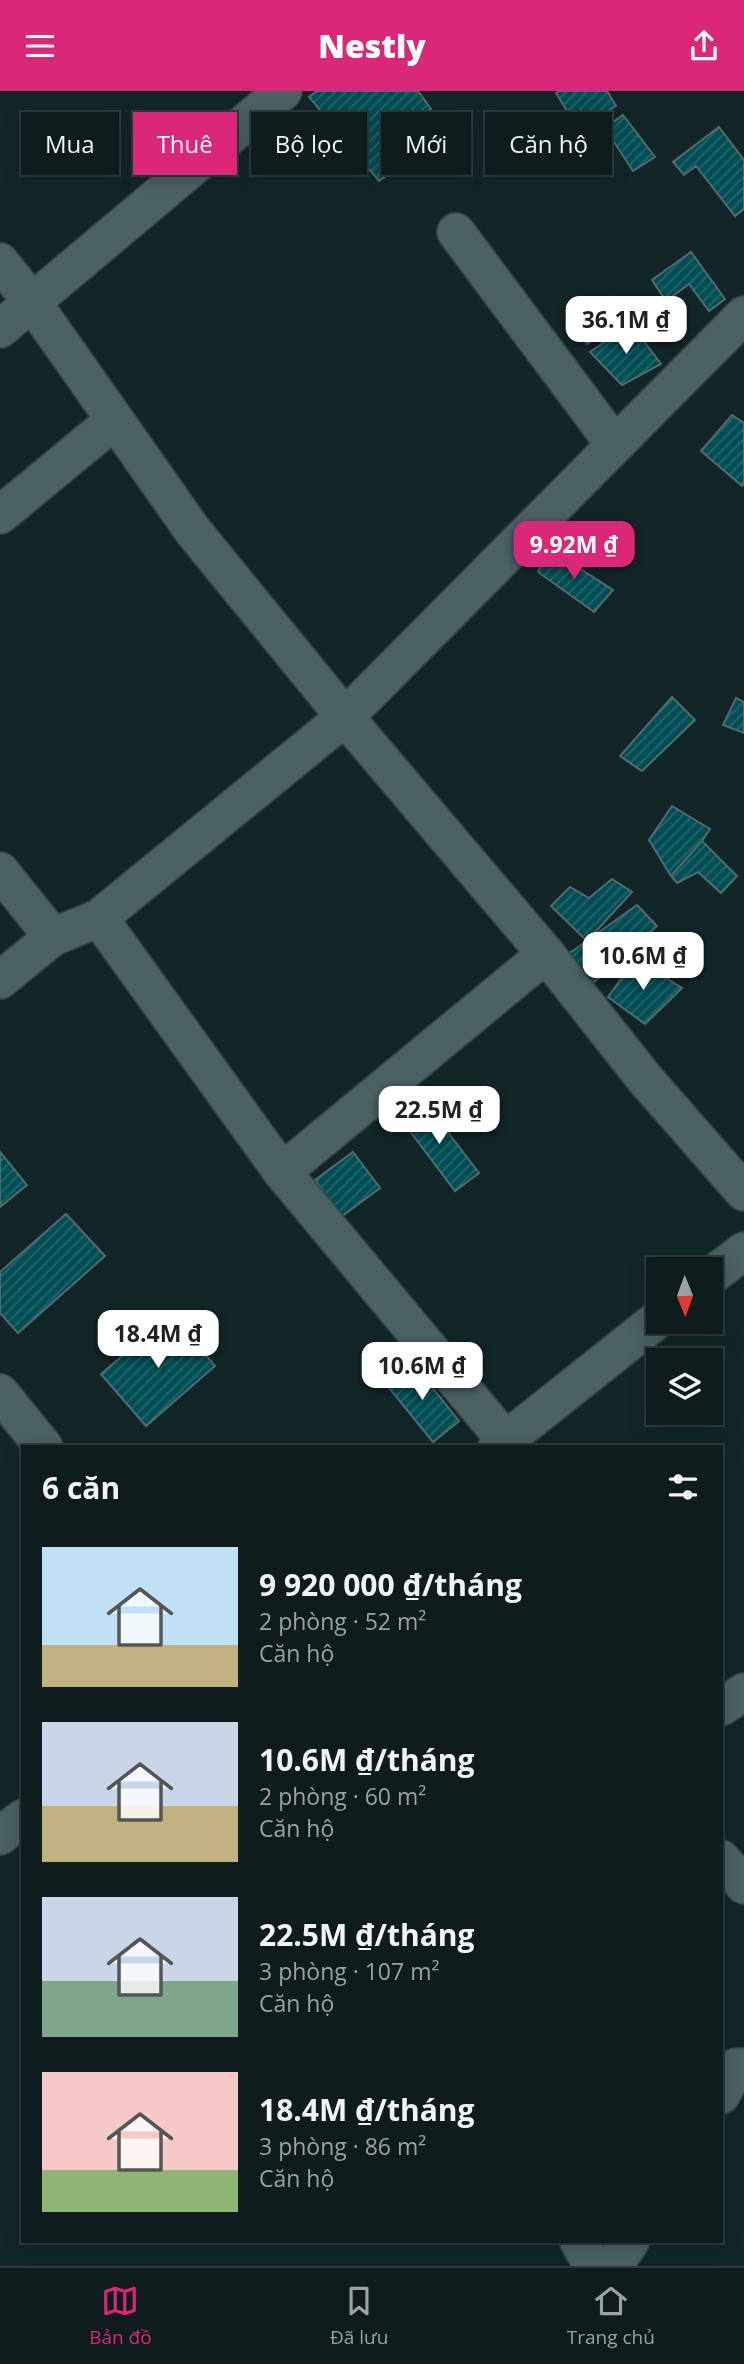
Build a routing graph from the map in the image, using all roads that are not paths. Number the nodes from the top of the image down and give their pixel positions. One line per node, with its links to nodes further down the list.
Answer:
1 (283, 91): 4 (street)
2 (456, 232): 8 (street)
3 (0, 262): 4 (street)
4 (32, 302): 6 (street); 7 (street)
5 (744, 315): 8 (street)
6 (0, 329)
7 (116, 421): 9 (street); 10 (street)
8 (615, 446): 10 (street)
9 (0, 516)
10 (345, 717): 12 (street); 14 (street)
11 (0, 871): 13 (street)
12 (99, 918): 13 (street); 16 (street)
13 (53, 937): 15 (street)
14 (546, 954): 16 (street); 17 (street)
15 (0, 979)
16 (282, 1172): 22 (street)
17 (744, 1192)
18 (744, 1251): 19 (street)
19 (723, 1267)
20 (646, 1329): 22 (street)
21 (0, 1393): 23 (street)
22 (501, 1444)
23 (42, 1445)
24 (744, 1692): 25 (street)
25 (723, 1706)
26 (21, 1820): 27 (street)
27 (0, 1836)
28 (723, 1861): 29 (street)
29 (744, 1885)
30 (744, 2067): 31 (street)
31 (723, 2091)
32 (580, 2243): 34 (street)
33 (629, 2243): 35 (street)
34 (593, 2266)
35 (609, 2266)

